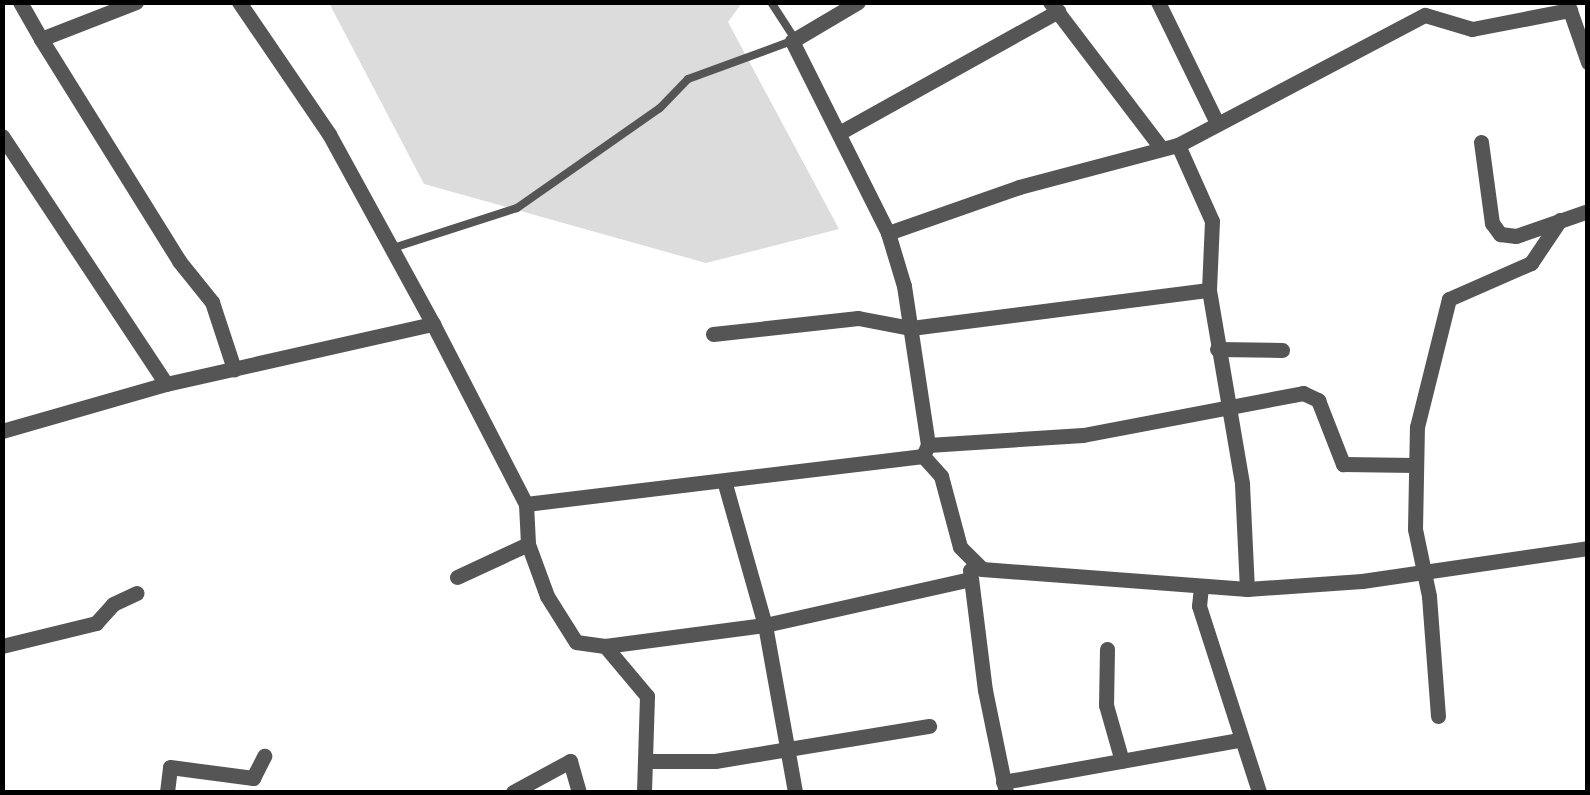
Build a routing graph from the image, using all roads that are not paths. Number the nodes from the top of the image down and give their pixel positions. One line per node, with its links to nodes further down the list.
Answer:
1 (20, 2): 10 (street)
2 (136, 2): 10 (street)
3 (239, 2): 22 (street)
4 (771, 2): 11 (lane)
5 (858, 2): 11 (street)
6 (1158, 2): 13 (street)
7 (1568, 6): 9 (street); 13 (street)
8 (1054, 7): 14 (street); 17 (street)
9 (1582, 29): 12 (street)
10 (40, 39): 29 (street)
11 (792, 39): 14 (street); 22 (lane)
12 (1588, 62)
13 (1217, 123): 18 (street)
14 (840, 132): 21 (street)
15 (2, 136): 30 (street)
16 (1480, 142): 20 (street)
17 (1159, 145): 18 (street); 21 (street)
18 (1178, 145): 23 (street)
19 (1588, 211): 20 (street)
20 (1560, 220): 34 (street)
21 (888, 234): 25 (street)
22 (390, 250): 24 (street)
23 (1210, 290): 25 (street); 27 (street)
24 (433, 324): 29 (street); 36 (street)
25 (910, 328): 26 (street); 33 (street)
26 (713, 334)
27 (1218, 349): 28 (street); 31 (street)
28 (1282, 350)
29 (234, 369): 30 (street)
30 (166, 384): 32 (street)
31 (1226, 410): 33 (street); 34 (street); 43 (street)
32 (2, 431)
33 (925, 450): 35 (street); 39 (street)
34 (1415, 465): 40 (street)
35 (725, 484): 36 (street); 45 (street)
36 (526, 504): 37 (street)
37 (528, 544): 41 (street); 47 (street)
38 (1588, 548): 40 (street)
39 (970, 571): 42 (street); 45 (street); 56 (street)
40 (1425, 571): 43 (street); 49 (street)
41 (457, 577)
42 (1201, 587): 43 (street); 51 (street)
43 (1246, 589)
44 (137, 593): 46 (street)
45 (764, 625): 47 (street); 52 (street)
46 (2, 646)
47 (605, 646): 54 (street)
48 (1107, 648): 55 (street)
49 (1438, 716)
50 (930, 726): 52 (street)
51 (1239, 740): 55 (street); 62 (street)
52 (788, 746): 54 (street); 61 (street)
53 (264, 756): 57 (street)
54 (646, 760): 60 (street)
55 (1122, 761): 56 (street)
56 (1005, 787)
57 (167, 792)
58 (513, 792): 59 (street)
59 (578, 792)
60 (644, 792)
61 (795, 792)
62 (1259, 792)

